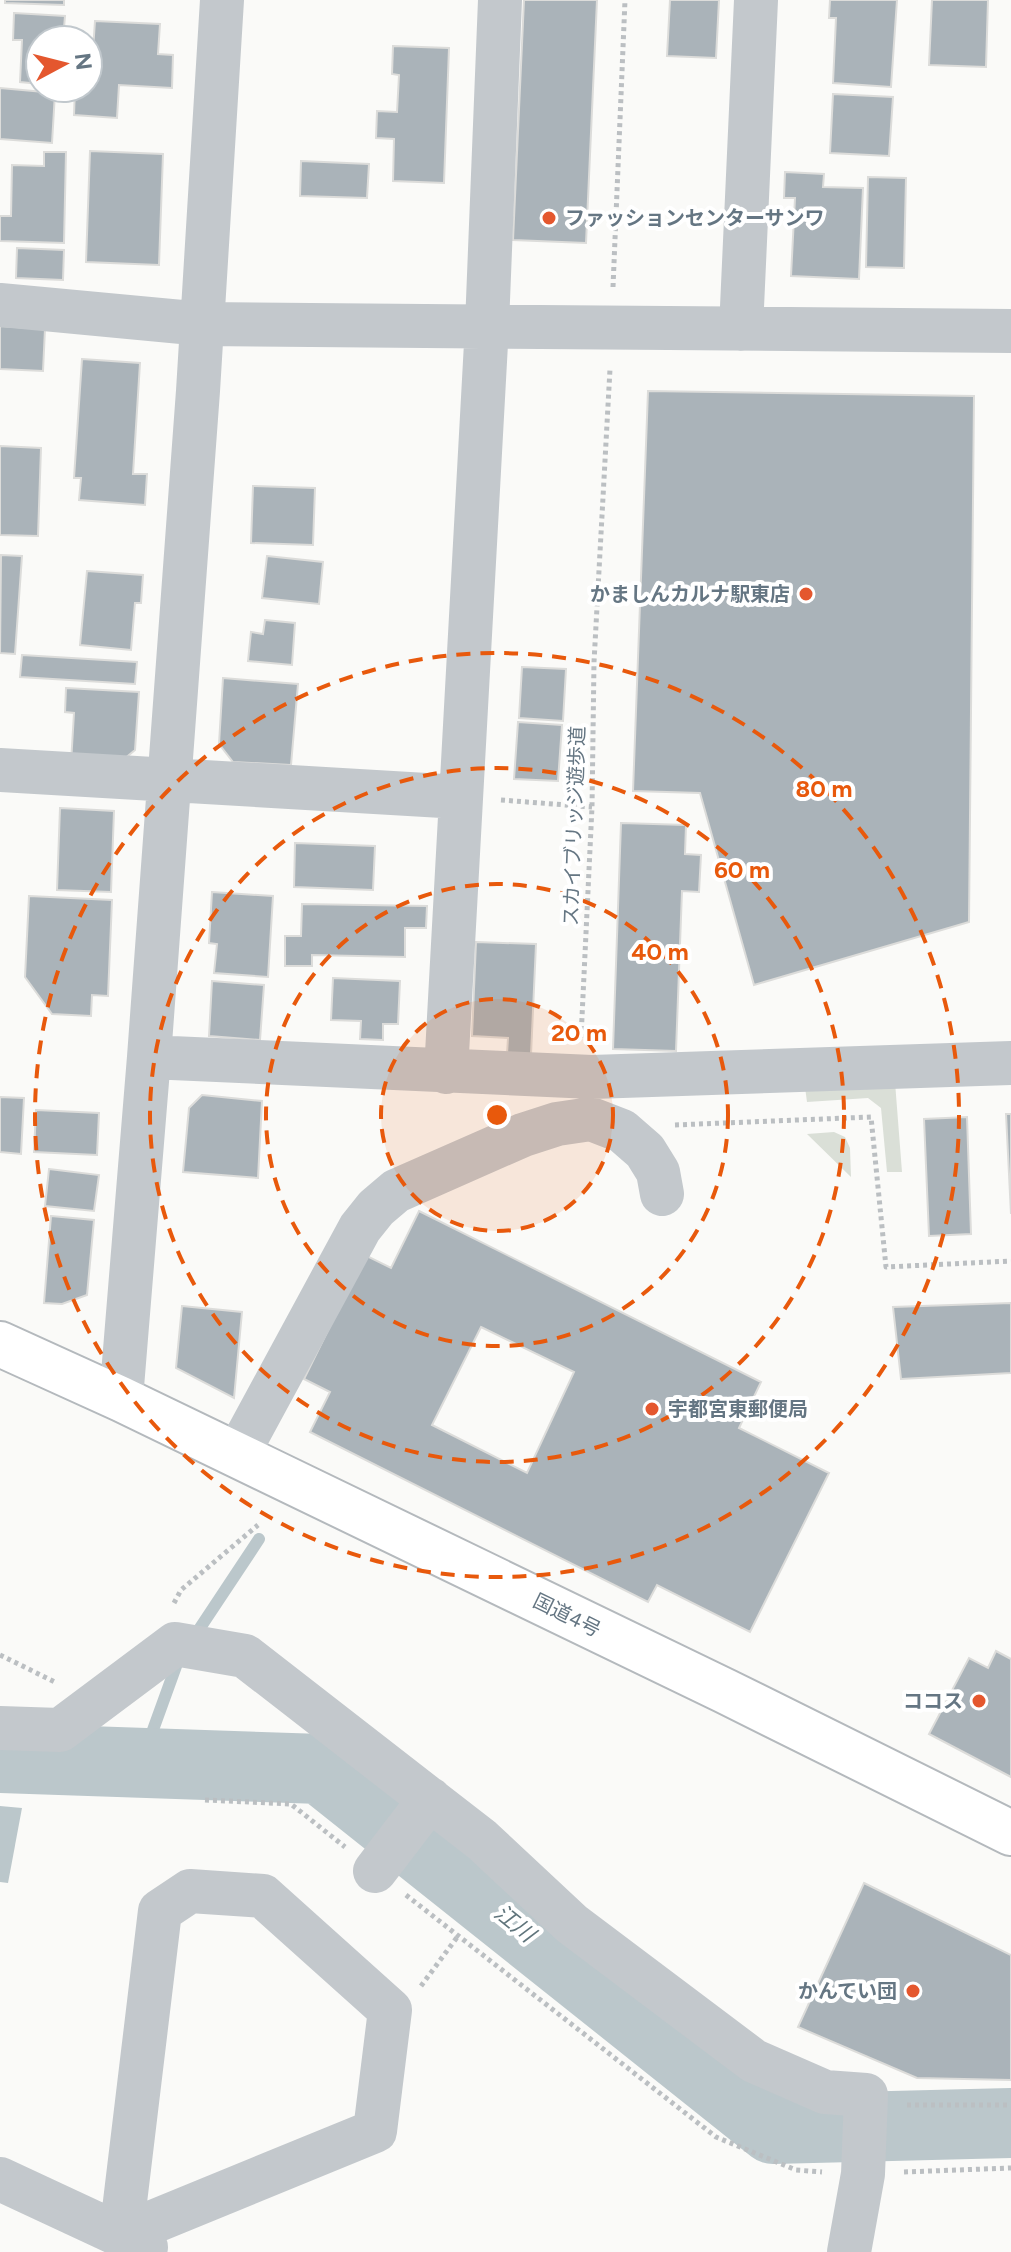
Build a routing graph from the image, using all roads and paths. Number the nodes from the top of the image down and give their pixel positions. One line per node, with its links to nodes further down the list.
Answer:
1 (222, 0): 6 (street)
2 (500, 0): 7 (street)
3 (625, 0): 8 (path, スカイブリッジ遊歩道)
4 (756, 0): 9 (street)
5 (0, 305): 6 (street)
6 (203, 324): 7 (street); 12 (street)
7 (487, 325): 8 (street); 13 (street)
8 (612, 327): 9 (street); 14 (path, スカイブリッジ遊歩道)
9 (741, 329): 10 (street)
10 (1011, 331)
11 (0, 770): 12 (street)
12 (169, 780): 13 (street); 15 (street)
13 (460, 797): 14 (path); 17 (street)
14 (592, 807): 18 (path, スカイブリッジ遊歩道)
15 (149, 1057): 17 (street); 23 (street)
16 (1011, 1063): 18 (street)
17 (446, 1072): 18 (street)
18 (592, 1077)
19 (663, 1126): 21 (path)
20 (662, 1194): 24 (street)
21 (1011, 1261)
22 (0, 1344): 23 (highway, 国道4号)
23 (121, 1399): 24 (highway, 国道4号)
24 (237, 1455): 32 (highway, 国道4号)
25 (258, 1525): 26 (path)
26 (175, 1644): 28 (street); 31 (street)
27 (0, 1655): 28 (path)
28 (97, 1703): 29 (street)
29 (0, 1728)
30 (205, 1800): 33 (path)
31 (425, 1804): 33 (street); 37 (street)
32 (1011, 1833)
33 (381, 1864): 34 (path)
34 (458, 1936): 35 (path); 38 (path)
35 (390, 2010): 41 (street); 41 (street)
36 (1011, 2105): 37 (path)
37 (866, 2109): 38 (street)
38 (863, 2166): 39 (path); 42 (street)
39 (1011, 2168)
40 (0, 2179): 41 (street)
41 (139, 2244)
42 (849, 2252)

